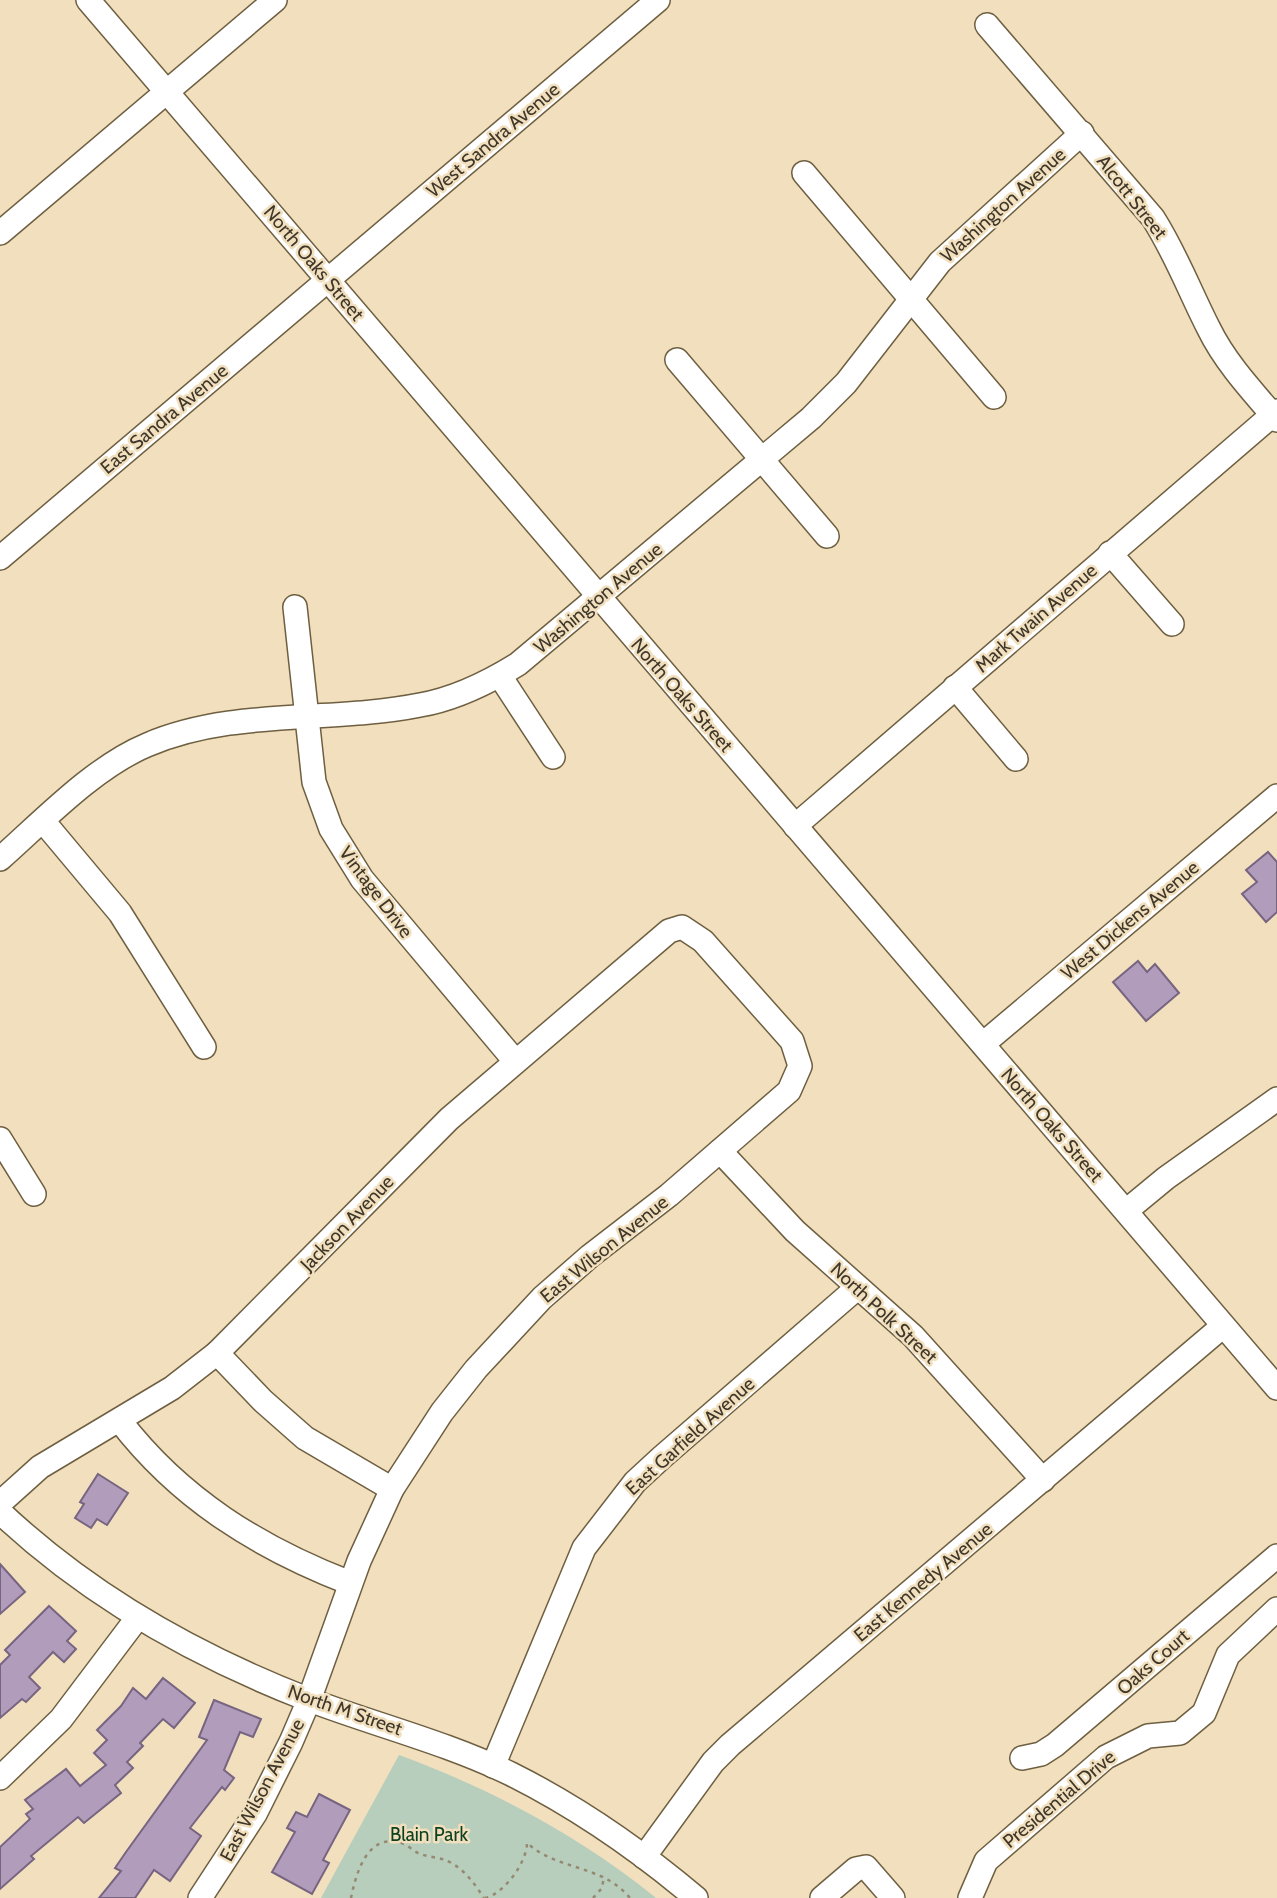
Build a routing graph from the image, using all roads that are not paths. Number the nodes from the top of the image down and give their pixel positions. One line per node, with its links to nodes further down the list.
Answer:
1 (88, 0): 5 (street, North Oaks Street)
2 (275, 0): 5 (street)
3 (658, 0): 9 (street, West Sandra Avenue)
4 (987, 25): 6 (street, Alcott Street)
5 (167, 91): 8 (street); 9 (street, North Oaks Street)
6 (1082, 134): 10 (street, Washington Avenue); 13 (street, Alcott Street)
7 (804, 173): 10 (street)
8 (0, 233)
9 (328, 280): 17 (street, East Sandra Avenue); 18 (street, North Oaks Street)
10 (911, 297): 12 (street); 14 (street, Washington Avenue)
11 (677, 360): 14 (street)
12 (993, 397)
13 (1275, 415): 16 (street, Mark Twain Avenue)
14 (762, 460): 15 (street); 18 (street, Washington Avenue)
15 (827, 536)
16 (1110, 553): 20 (street); 22 (street, Mark Twain Avenue)
17 (0, 558)
18 (599, 598): 21 (street, Washington Avenue); 28 (street, North Oaks Street)
19 (295, 607): 23 (street, Vintage Drive)
20 (1172, 624)
21 (500, 676): 23 (street, Washington Avenue); 24 (street)
22 (954, 687): 25 (street); 28 (street, Mark Twain Avenue)
23 (306, 717): 27 (street, Washington Avenue); 32 (street, Vintage Drive)
24 (553, 757)
25 (1016, 759)
26 (1277, 796): 30 (street, West Dickens Avenue)
27 (43, 821): 29 (street, Washington Avenue); 31 (street)
28 (795, 826): 30 (street, North Oaks Street)
29 (0, 859)
30 (983, 1044): 38 (street, North Oaks Street)
31 (204, 1046)
32 (515, 1061): 33 (street, Jackson Avenue); 41 (street, Jackson Avenue)
33 (800, 1066): 36 (street, East Wilson Avenue)
34 (1277, 1099): 38 (street)
35 (0, 1139): 37 (street)
36 (720, 1151): 39 (street, North Polk Street); 45 (street, East Wilson Avenue)
37 (34, 1194)
38 (1126, 1211): 40 (street, North Oaks Street)
39 (857, 1288): 44 (street, North Polk Street); 54 (street, East Garfield Avenue)
40 (1223, 1326): 42 (street, North Oaks Street); 44 (street, East Kennedy Avenue)
41 (218, 1353): 43 (street, Jackson Avenue); 45 (street)
42 (1277, 1388)
43 (121, 1421): 46 (street, Jackson Avenue); 49 (street)
44 (1043, 1480): 56 (street, East Kennedy Avenue)
45 (392, 1489): 49 (street, East Wilson Avenue)
46 (0, 1503)
47 (0, 1512): 51 (street, North M Street)
48 (1277, 1556): 53 (street, Oaks Court)
49 (350, 1583): 52 (street, East Wilson Avenue)
50 (1277, 1609): 61 (street, Presidential Drive)
51 (138, 1617): 52 (street, North M Street); 55 (street)
52 (309, 1700): 54 (street, North M Street); 57 (street, East Wilson Avenue)
53 (1022, 1758)
54 (494, 1766): 56 (street, North M Street)
55 (0, 1778)
56 (644, 1857): 58 (street, North M Street)
57 (200, 1898)
58 (696, 1898)
59 (822, 1898): 60 (street)
60 (893, 1898)
61 (970, 1898)

